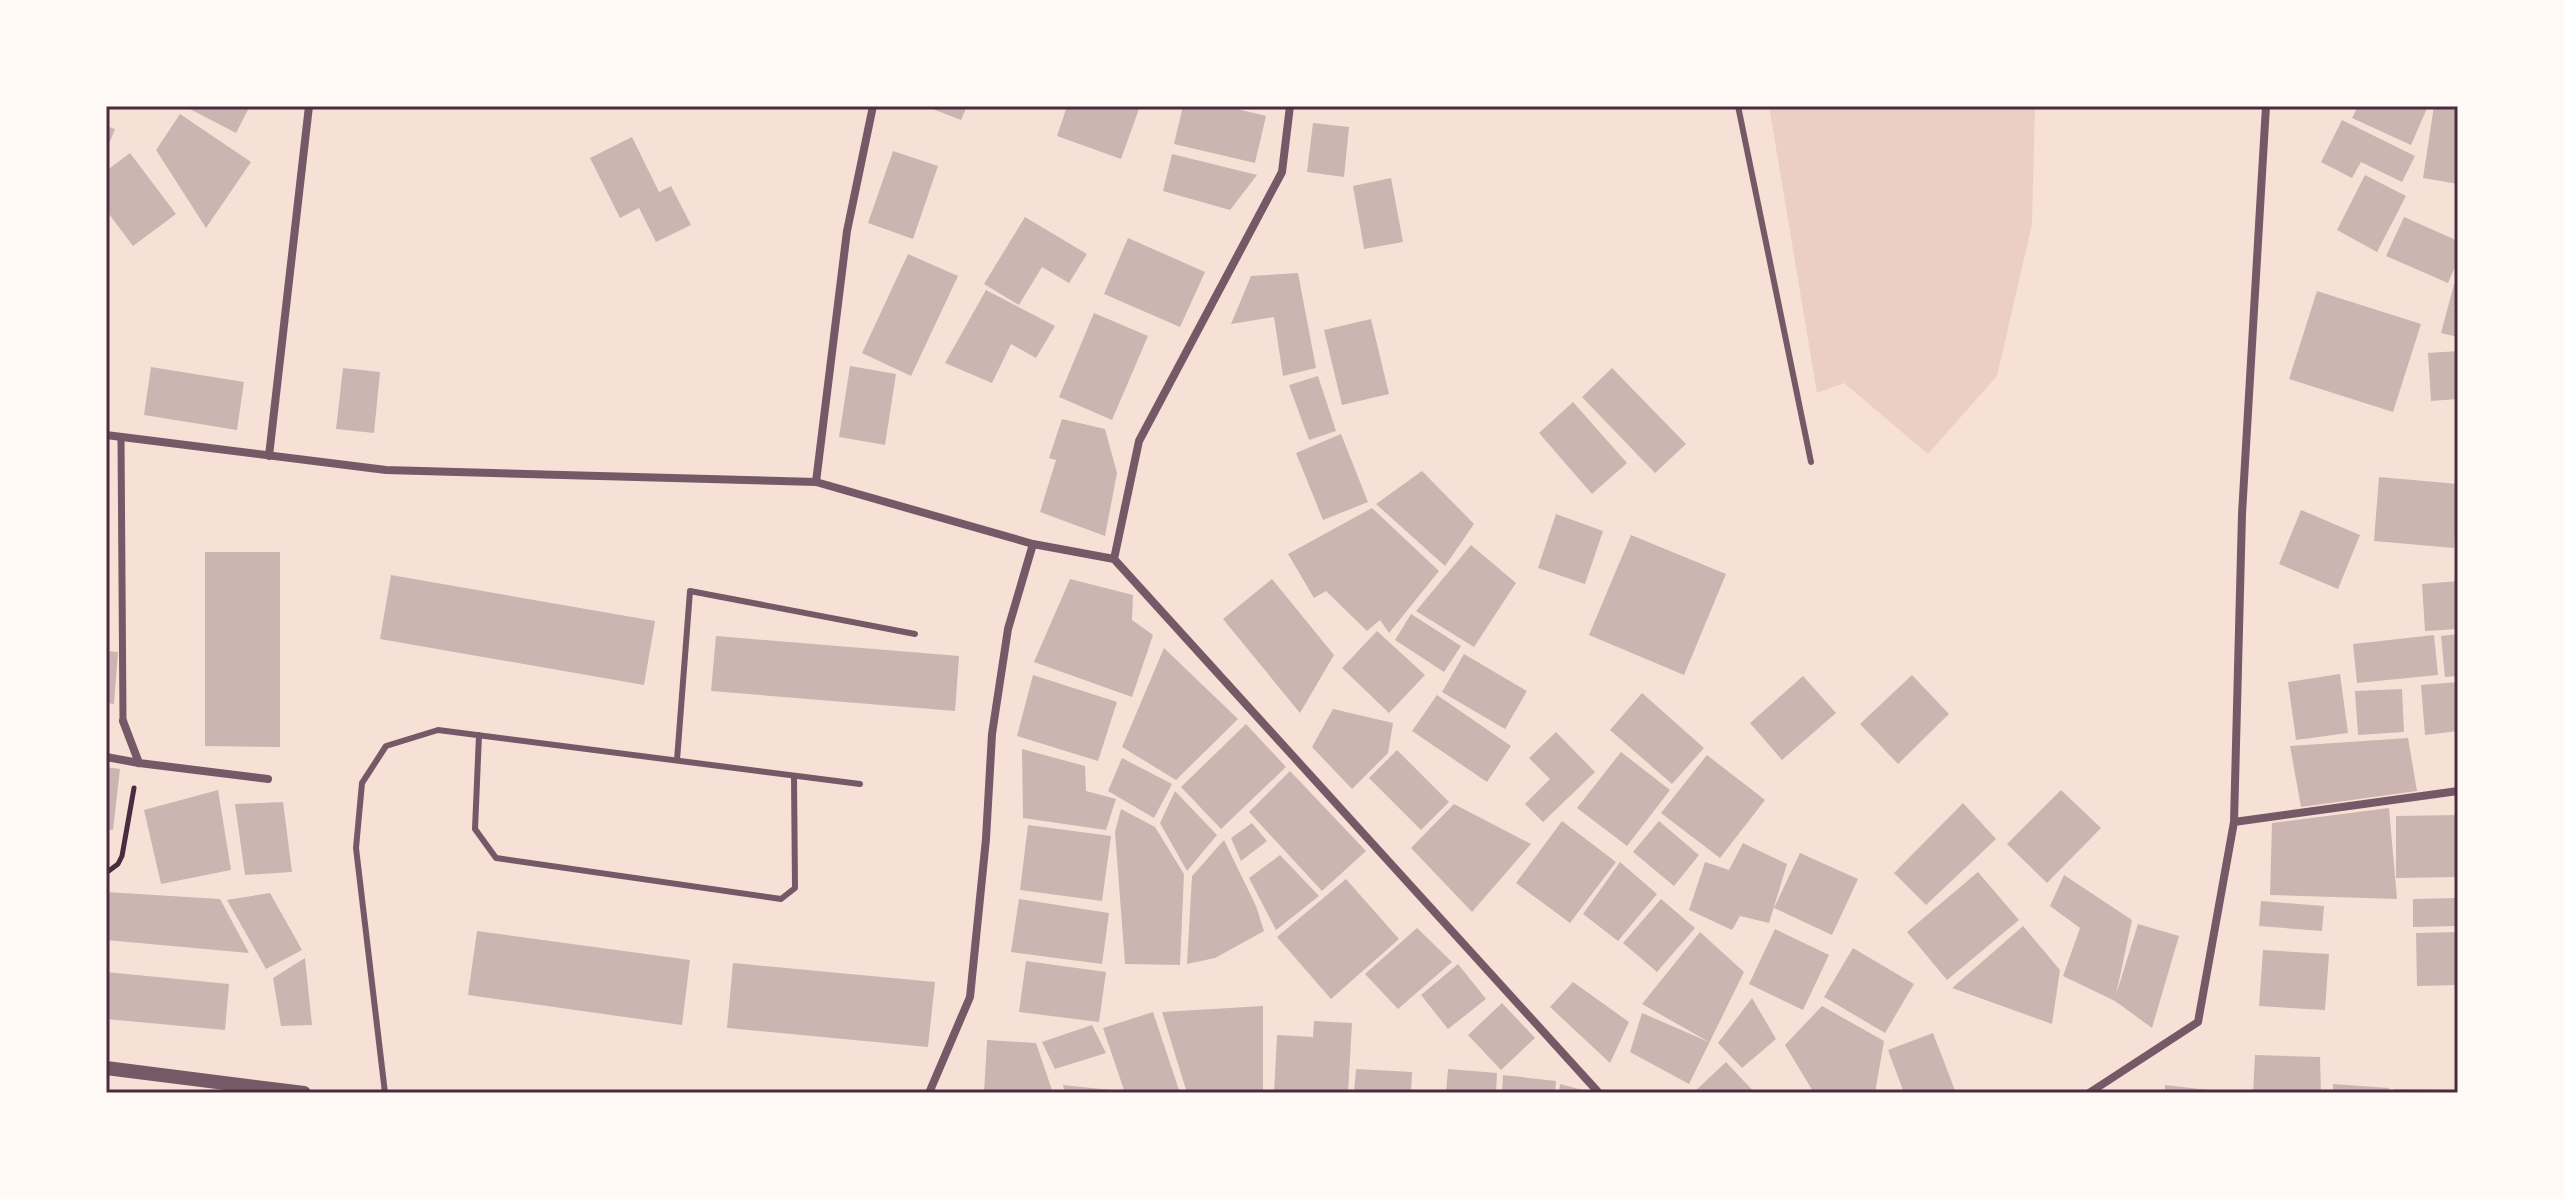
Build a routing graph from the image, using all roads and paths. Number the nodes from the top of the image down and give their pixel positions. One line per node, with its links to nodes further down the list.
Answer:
1 (309, 106): 8 (street)
2 (873, 106): 10 (street)
3 (1290, 106): 12 (street)
4 (1738, 106): 9 (lane)
5 (2266, 106): 23 (street)
6 (106, 435): 7 (street)
7 (121, 438): 8 (street); 14 (street)
8 (269, 456): 10 (street)
9 (1811, 462)
10 (816, 482): 11 (street)
11 (1033, 544): 12 (street); 28 (street)
12 (1114, 559): 29 (street)
13 (915, 634): 17 (lane)
14 (123, 721): 18 (street)
15 (479, 735): 17 (lane); 19 (lane); 27 (lane)
16 (106, 757): 18 (street)
17 (677, 760): 19 (lane)
18 (139, 763): 20 (street); 24 (path)
19 (794, 776): 21 (lane)
20 (268, 779)
21 (860, 784)
22 (2458, 791): 23 (street)
23 (2234, 822): 30 (street)
24 (106, 873)
25 (106, 1068): 26 (street)
26 (304, 1093)
27 (385, 1093)
28 (929, 1093)
29 (1599, 1093)
30 (2089, 1093)

